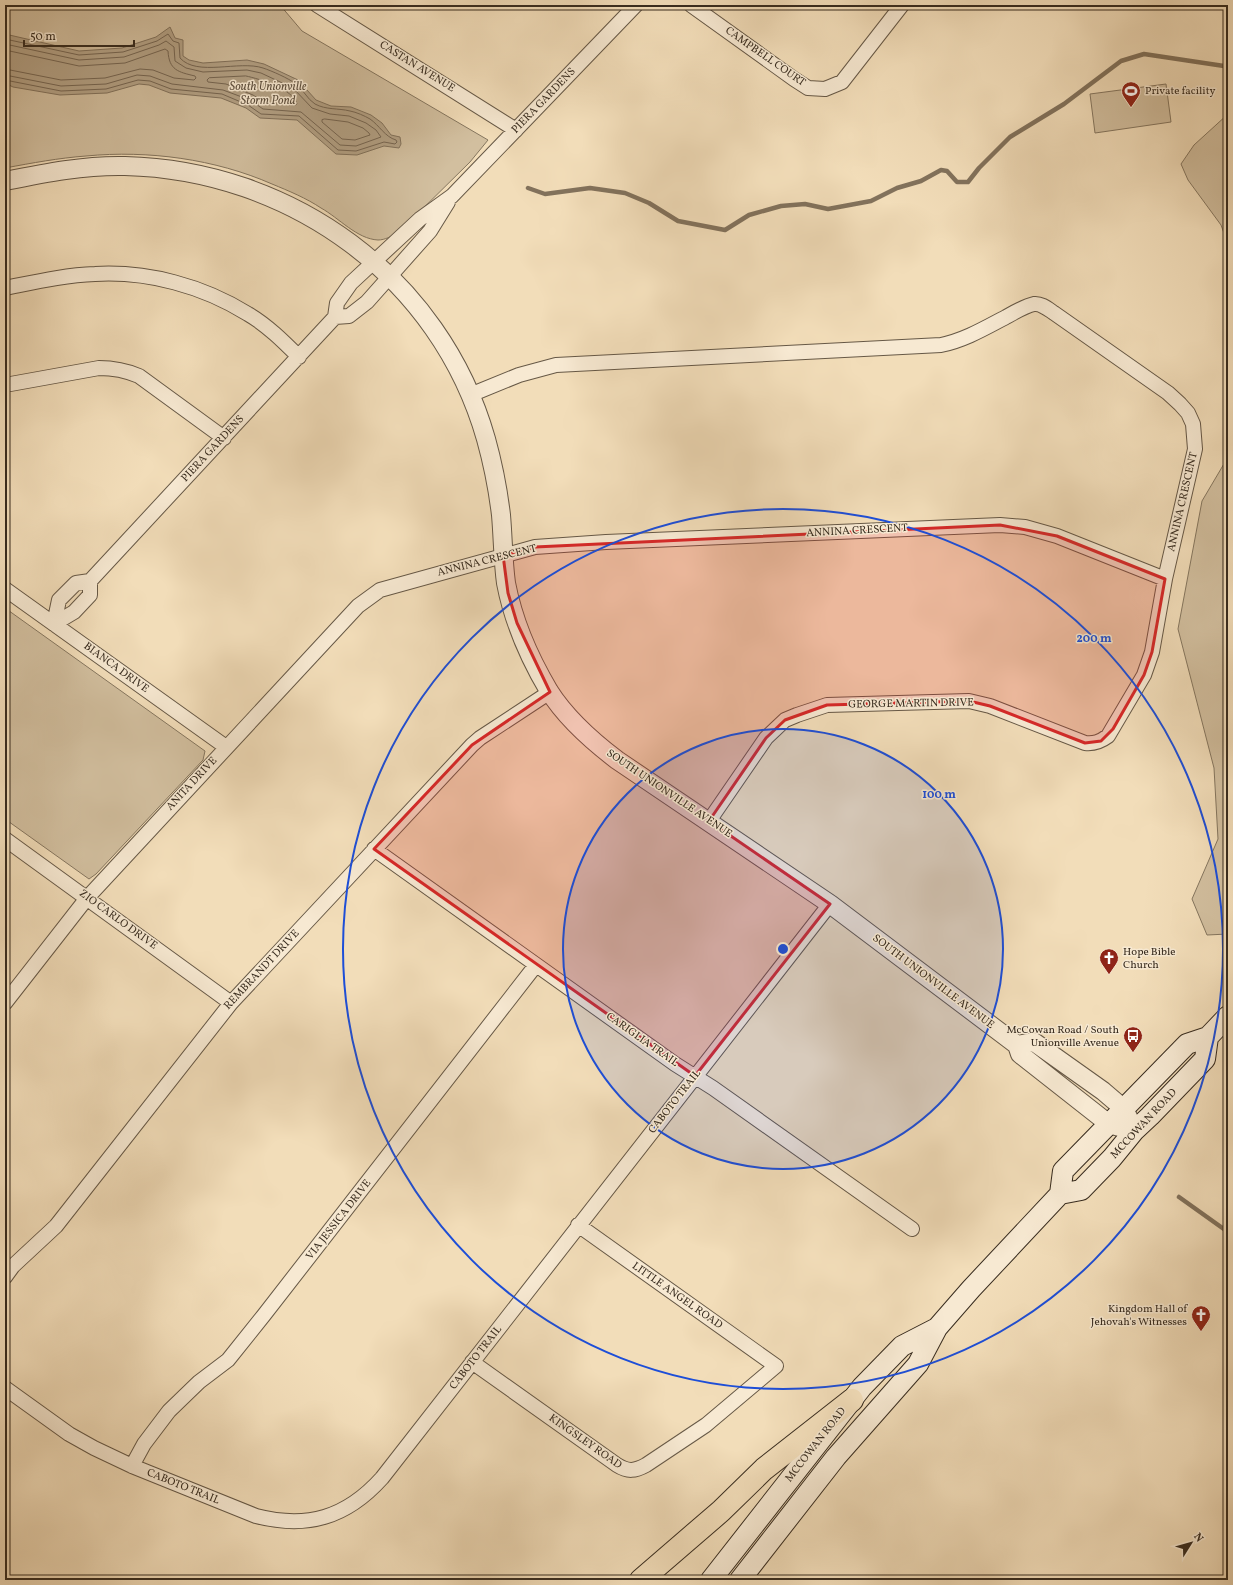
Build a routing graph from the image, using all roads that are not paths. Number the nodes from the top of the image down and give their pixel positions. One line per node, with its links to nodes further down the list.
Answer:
1 (317, 5): 5 (street, CASTAN AVENUE)
2 (636, 5): 5 (street, PIERA GARDENS)
3 (691, 5): 4 (street, CAMPBELL COURT)
4 (902, 5)
5 (516, 130): 7 (street, PIERA GARDENS)
6 (5, 181): 8 (street, SOUTH UNIONVILLE AVENUE)
7 (452, 196): 8 (street, PIERA GARDENS); 9 (street, PIERA GARDENS)
8 (374, 262): 9 (street, SOUTH UNIONVILLE AVENUE); 11 (street, PIERA GARDENS)
9 (391, 276): 11 (street, PIERA GARDENS); 14 (street, SOUTH UNIONVILLE AVENUE)
10 (5, 288): 12 (street)
11 (335, 317): 12 (street, PIERA GARDENS)
12 (299, 357): 15 (street, PIERA GARDENS)
13 (5, 385): 15 (street)
14 (470, 395): 16 (street, SOUTH UNIONVILLE AVENUE); 17 (street, ANNINA CRESCENT)
15 (224, 438): 18 (street, PIERA GARDENS)
16 (503, 555): 17 (street, ANNINA CRESCENT); 19 (street, ANNINA CRESCENT); 22 (street, SOUTH UNIONVILLE AVENUE)
17 (1165, 579): 24 (street, GEORGE MARTIN DRIVE)
18 (90, 581): 21 (street); 21 (street, PIERA GARDENS)
19 (397, 585): 23 (street, ANITA DRIVE)
20 (5, 589): 21 (street, BIANCA DRIVE)
21 (54, 624): 23 (street, BIANCA DRIVE)
22 (550, 692): 24 (street, SOUTH UNIONVILLE AVENUE); 26 (street, REMBRANDT DRIVE)
23 (226, 747): 27 (street, ANITA DRIVE)
24 (709, 821): 28 (street, SOUTH UNIONVILLE AVENUE)
25 (5, 839): 27 (street, ZIO CARLO DRIVE)
26 (374, 849): 29 (street, CARIGLIA TRAIL); 30 (street, REMBRANDT DRIVE)
27 (87, 898): 30 (street, ZIO CARLO DRIVE); 31 (street, ANITA DRIVE)
28 (830, 904): 34 (street, SOUTH UNIONVILLE AVENUE); 35 (street, CABOTO TRAIL)
29 (536, 964): 35 (street, CARIGLIA TRAIL); 48 (street, VIA JESSICA DRIVE)
30 (231, 1002): 42 (street, REMBRANDT DRIVE)
31 (5, 1003)
32 (1228, 1016): 33 (main road)
33 (1208, 1037): 36 (main road); 38 (main road, MCCOWAN ROAD)
34 (1017, 1045): 36 (street); 37 (street, SOUTH UNIONVILLE AVENUE)
35 (695, 1076): 40 (street, CABOTO TRAIL); 41 (street, CARIGLIA TRAIL)
36 (1124, 1108): 37 (main road); 38 (street)
37 (1109, 1124): 38 (street, SOUTH UNIONVILLE AVENUE); 39 (main road)
38 (1134, 1131): 39 (main road, MCCOWAN ROAD)
39 (1060, 1194): 43 (main road, MCCOWAN ROAD)
40 (578, 1225): 44 (street, CABOTO TRAIL); 45 (street, LITTLE ANGEL ROAD)
41 (912, 1229)
42 (5, 1277)
43 (937, 1328): 47 (main road, MCCOWAN ROAD); 51 (main road, MCCOWAN ROAD)
44 (472, 1362): 45 (street, KINGSLEY ROAD); 48 (street, CABOTO TRAIL)
45 (776, 1366)
46 (5, 1388): 48 (street, CABOTO TRAIL)
47 (852, 1400): 49 (highway); 50 (main road, MCCOWAN ROAD)
48 (132, 1466)
49 (641, 1580)
50 (711, 1580)
51 (740, 1580)

